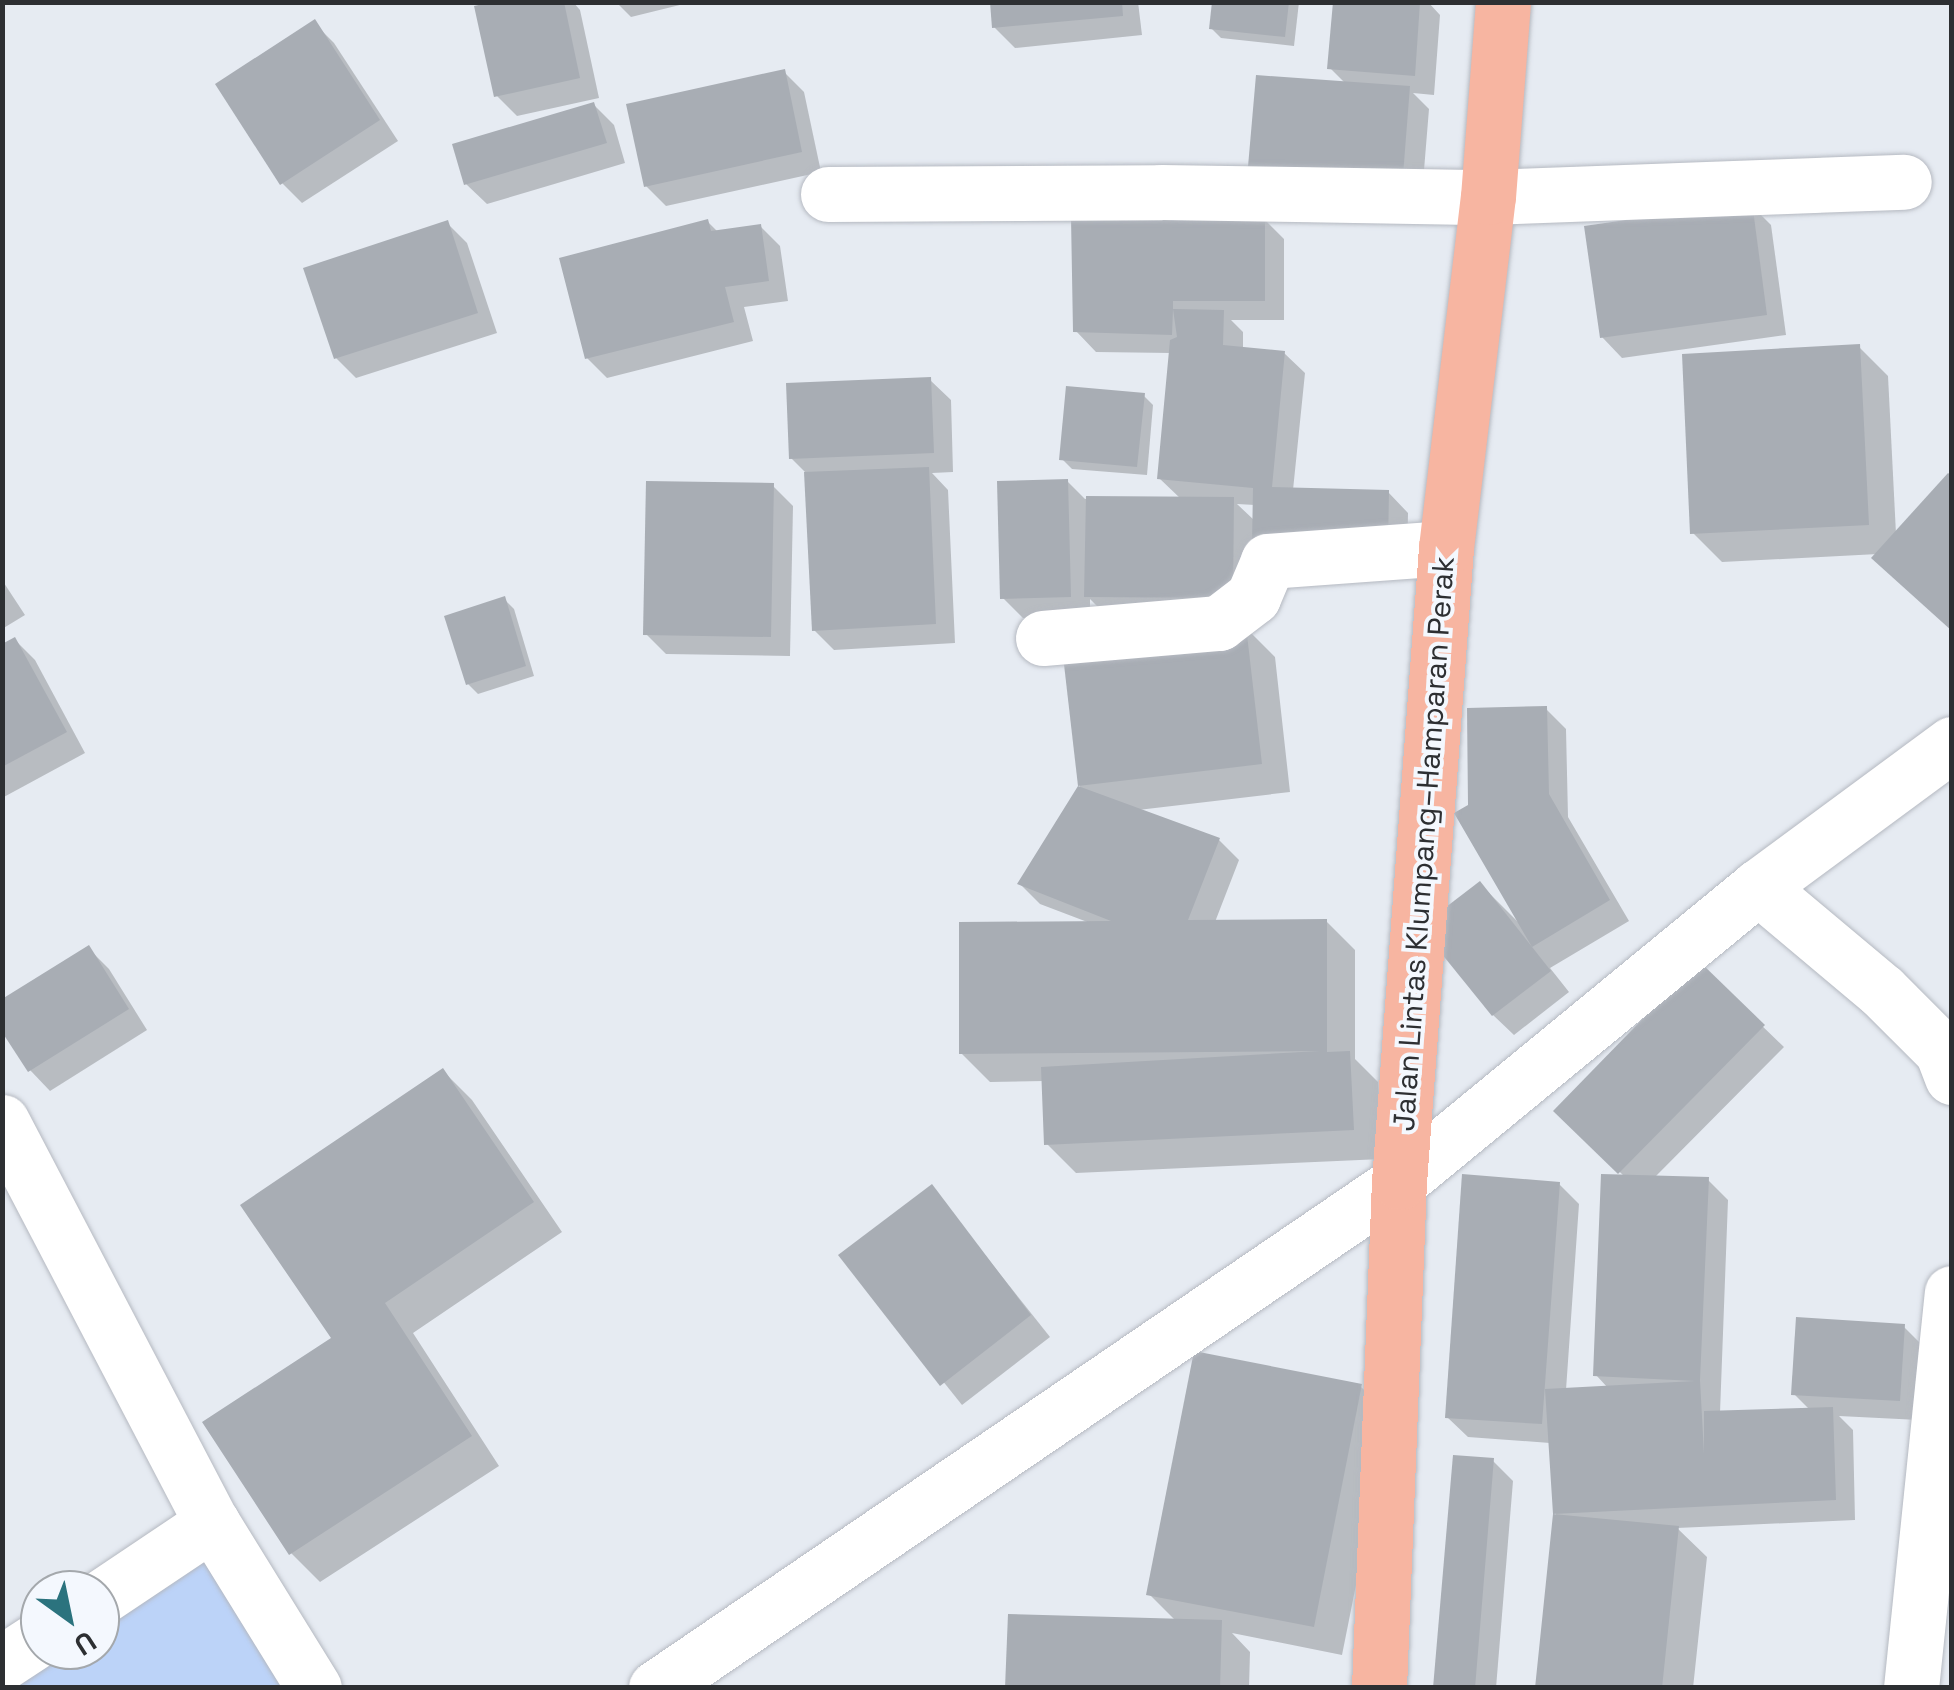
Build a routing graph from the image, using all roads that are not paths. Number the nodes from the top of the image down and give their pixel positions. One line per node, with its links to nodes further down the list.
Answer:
1 (1503, 2): 4 (main road, Jalan Lintas Klumpang–Hamparan Perak)
2 (1904, 182): 4 (street)
3 (828, 194): 4 (street)
4 (1488, 198): 5 (main road, Jalan Lintas Klumpang–Hamparan Perak)
5 (1446, 548): 6 (street); 11 (main road, Jalan Lintas Klumpang–Hamparan Perak)
6 (1043, 638)
7 (1952, 744): 8 (street)
8 (1758, 886): 9 (street); 11 (street)
9 (1952, 1077)
10 (2, 1122): 13 (street)
11 (1399, 1182): 16 (street); 17 (main road, Jalan Lintas Klumpang–Hamparan Perak)
12 (1952, 1293): 18 (street)
13 (212, 1523): 14 (street); 15 (street)
14 (120, 1585)
15 (314, 1688)
16 (656, 1688)
17 (1378, 1688)
18 (1911, 1688)

